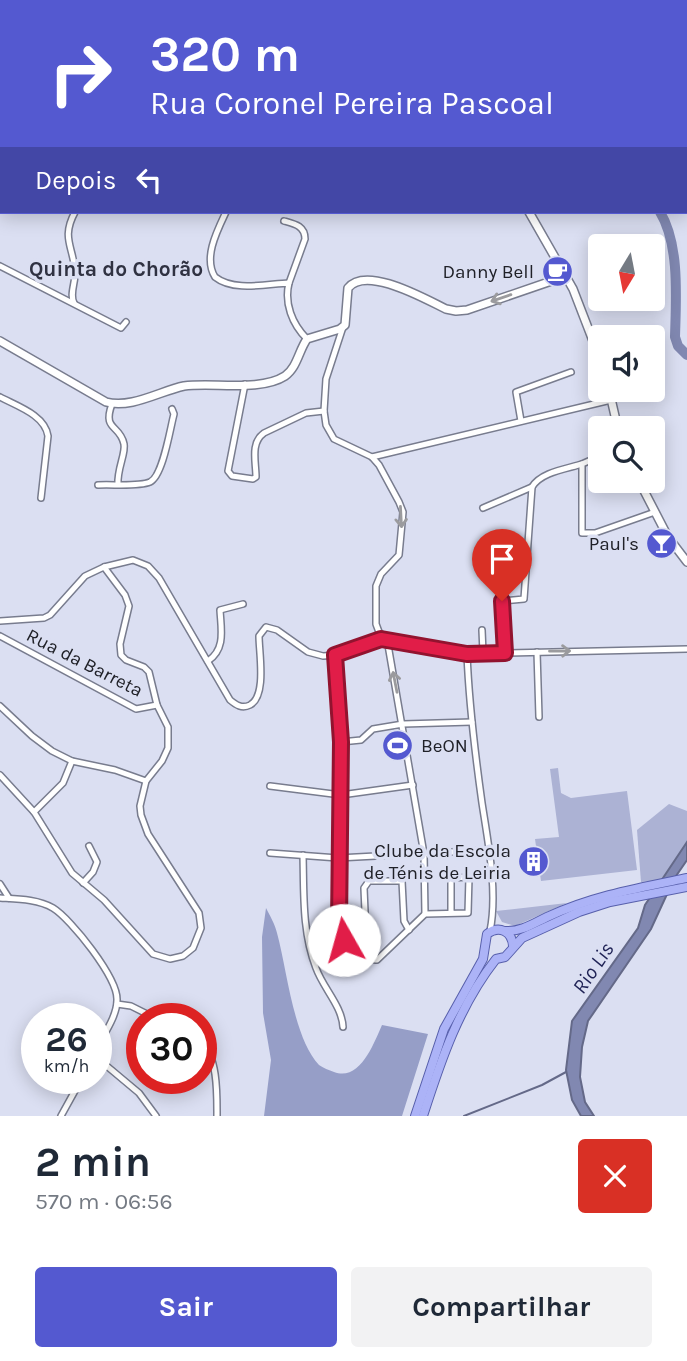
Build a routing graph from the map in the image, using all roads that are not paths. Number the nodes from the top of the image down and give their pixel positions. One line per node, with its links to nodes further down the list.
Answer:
1 (74, 214): 8 (street)
2 (225, 214): 7 (street)
3 (530, 214): 6 (street)
4 (284, 221): 7 (street)
5 (0, 266): 8 (street)
6 (566, 276): 10 (street, one-way to 10); 11 (street)
7 (289, 283): 12 (street)
8 (74, 303): 9 (street)
9 (126, 322)
10 (343, 327): 12 (street); 20 (street)
11 (588, 330)
12 (307, 339): 15 (street)
13 (0, 341): 18 (street)
14 (571, 372): 21 (street)
15 (246, 384): 18 (street); 20 (street)
16 (0, 397): 29 (street)
17 (602, 402): 21 (street)
18 (112, 404): 25 (street)
19 (172, 409): 25 (street)
20 (324, 411): 22 (street)
21 (521, 421): 22 (street)
22 (372, 457): 38 (street, one-way to 38)
23 (588, 461): 24 (street)
24 (582, 464): 27 (street); 31 (street)
25 (118, 484): 26 (street)
26 (98, 485)
27 (532, 487): 30 (street); 42 (street)
28 (645, 493): 31 (street)
29 (41, 498)
30 (483, 508)
31 (655, 512): 32 (street)
32 (687, 562)
33 (104, 567): 35 (street); 45 (street); 47 (street)
34 (243, 604): 45 (street)
35 (0, 621)
36 (482, 631): 41 (street)
37 (0, 636): 47 (street, Rua da Barreta)
38 (387, 639): 43 (street); 44 (street); 50 (street, one-way to 38)
39 (687, 649): 40 (street, one-way to 39)
40 (537, 652): 42 (street); 48 (street)
41 (483, 653): 42 (street); 43 (street)
42 (505, 653)
43 (467, 654): 49 (street)
44 (335, 655): 45 (street); 51 (street)
45 (208, 661)
46 (0, 705): 52 (street)
47 (157, 705): 54 (street)
48 (539, 717)
49 (472, 722): 50 (street); 60 (street)
50 (403, 724): 51 (street); 55 (street)
51 (341, 742): 57 (street)
52 (72, 761): 54 (street); 58 (street)
53 (0, 775): 58 (street)
54 (146, 781): 66 (street)
55 (413, 785): 57 (street); 62 (street)
56 (270, 786): 57 (street)
57 (341, 795): 64 (street)
58 (34, 812): 66 (street)
59 (89, 846): 66 (street)
60 (489, 850): 62 (street); 74 (street)
61 (270, 853): 63 (street)
62 (424, 854): 64 (street); 73 (street)
63 (303, 855): 64 (street); 85 (street)
64 (338, 858): 80 (street)
65 (687, 878): 69 (main road)
66 (83, 883)
67 (0, 884): 71 (street)
68 (687, 887): 69 (main road)
69 (645, 890): 76 (main road); 78 (main road)
70 (0, 898): 71 (street)
71 (9, 898): 82 (street)
72 (450, 913): 72 (street); 73 (street)
73 (425, 914): 75 (street)
74 (493, 915): 76 (street); 77 (street)
75 (409, 930): 80 (street); 80 (street)
76 (503, 930): 77 (main road); 78 (main road)
77 (490, 931): 79 (main road)
78 (513, 946): 81 (main road)
79 (485, 951): 81 (main road); 92 (main road)
80 (367, 959)
81 (496, 959): 93 (main road)
82 (117, 1004): 83 (street); 84 (street)
83 (126, 1005)
84 (112, 1015)
85 (343, 1027)
86 (112, 1071): 90 (street)
87 (73, 1094): 89 (street)
88 (215, 1094): 91 (street)
89 (61, 1116)
90 (156, 1116)
91 (217, 1116)
92 (415, 1116)
93 (423, 1116)

